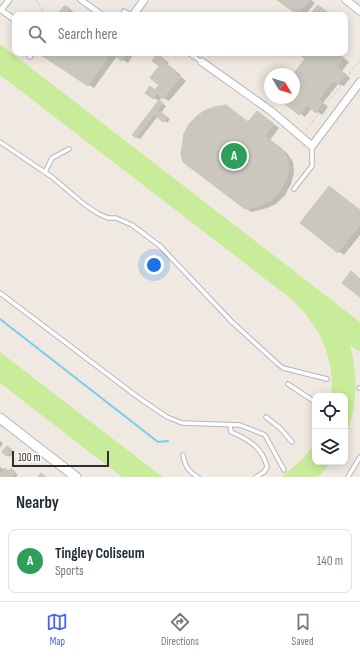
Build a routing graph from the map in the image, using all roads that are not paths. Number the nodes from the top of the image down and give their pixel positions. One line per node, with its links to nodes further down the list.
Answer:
1 (9, 0): 5 (street)
2 (80, 0): 7 (street)
3 (144, 0): 8 (street)
4 (346, 0): 6 (street)
5 (1, 8): 9 (street)
6 (360, 11)
7 (98, 12)
8 (135, 12)
9 (12, 17)
10 (193, 56): 11 (lane)
11 (202, 62): 14 (street)
12 (360, 82): 14 (street)
13 (0, 142): 16 (lane)
14 (312, 146): 17 (lane)
15 (69, 149): 16 (lane)
16 (45, 172): 19 (lane)
17 (294, 189)
18 (0, 293): 24 (lane)
19 (328, 379)
20 (288, 384): 21 (lane)
21 (312, 400)
22 (266, 417): 25 (lane)
23 (0, 418): 29 (main road)
24 (230, 425): 28 (lane); 31 (lane)
25 (292, 442)
26 (183, 455): 30 (lane)
27 (360, 457): 32 (lane)
28 (284, 470)
29 (76, 477)
30 (198, 477)
31 (256, 477)
32 (348, 477)

